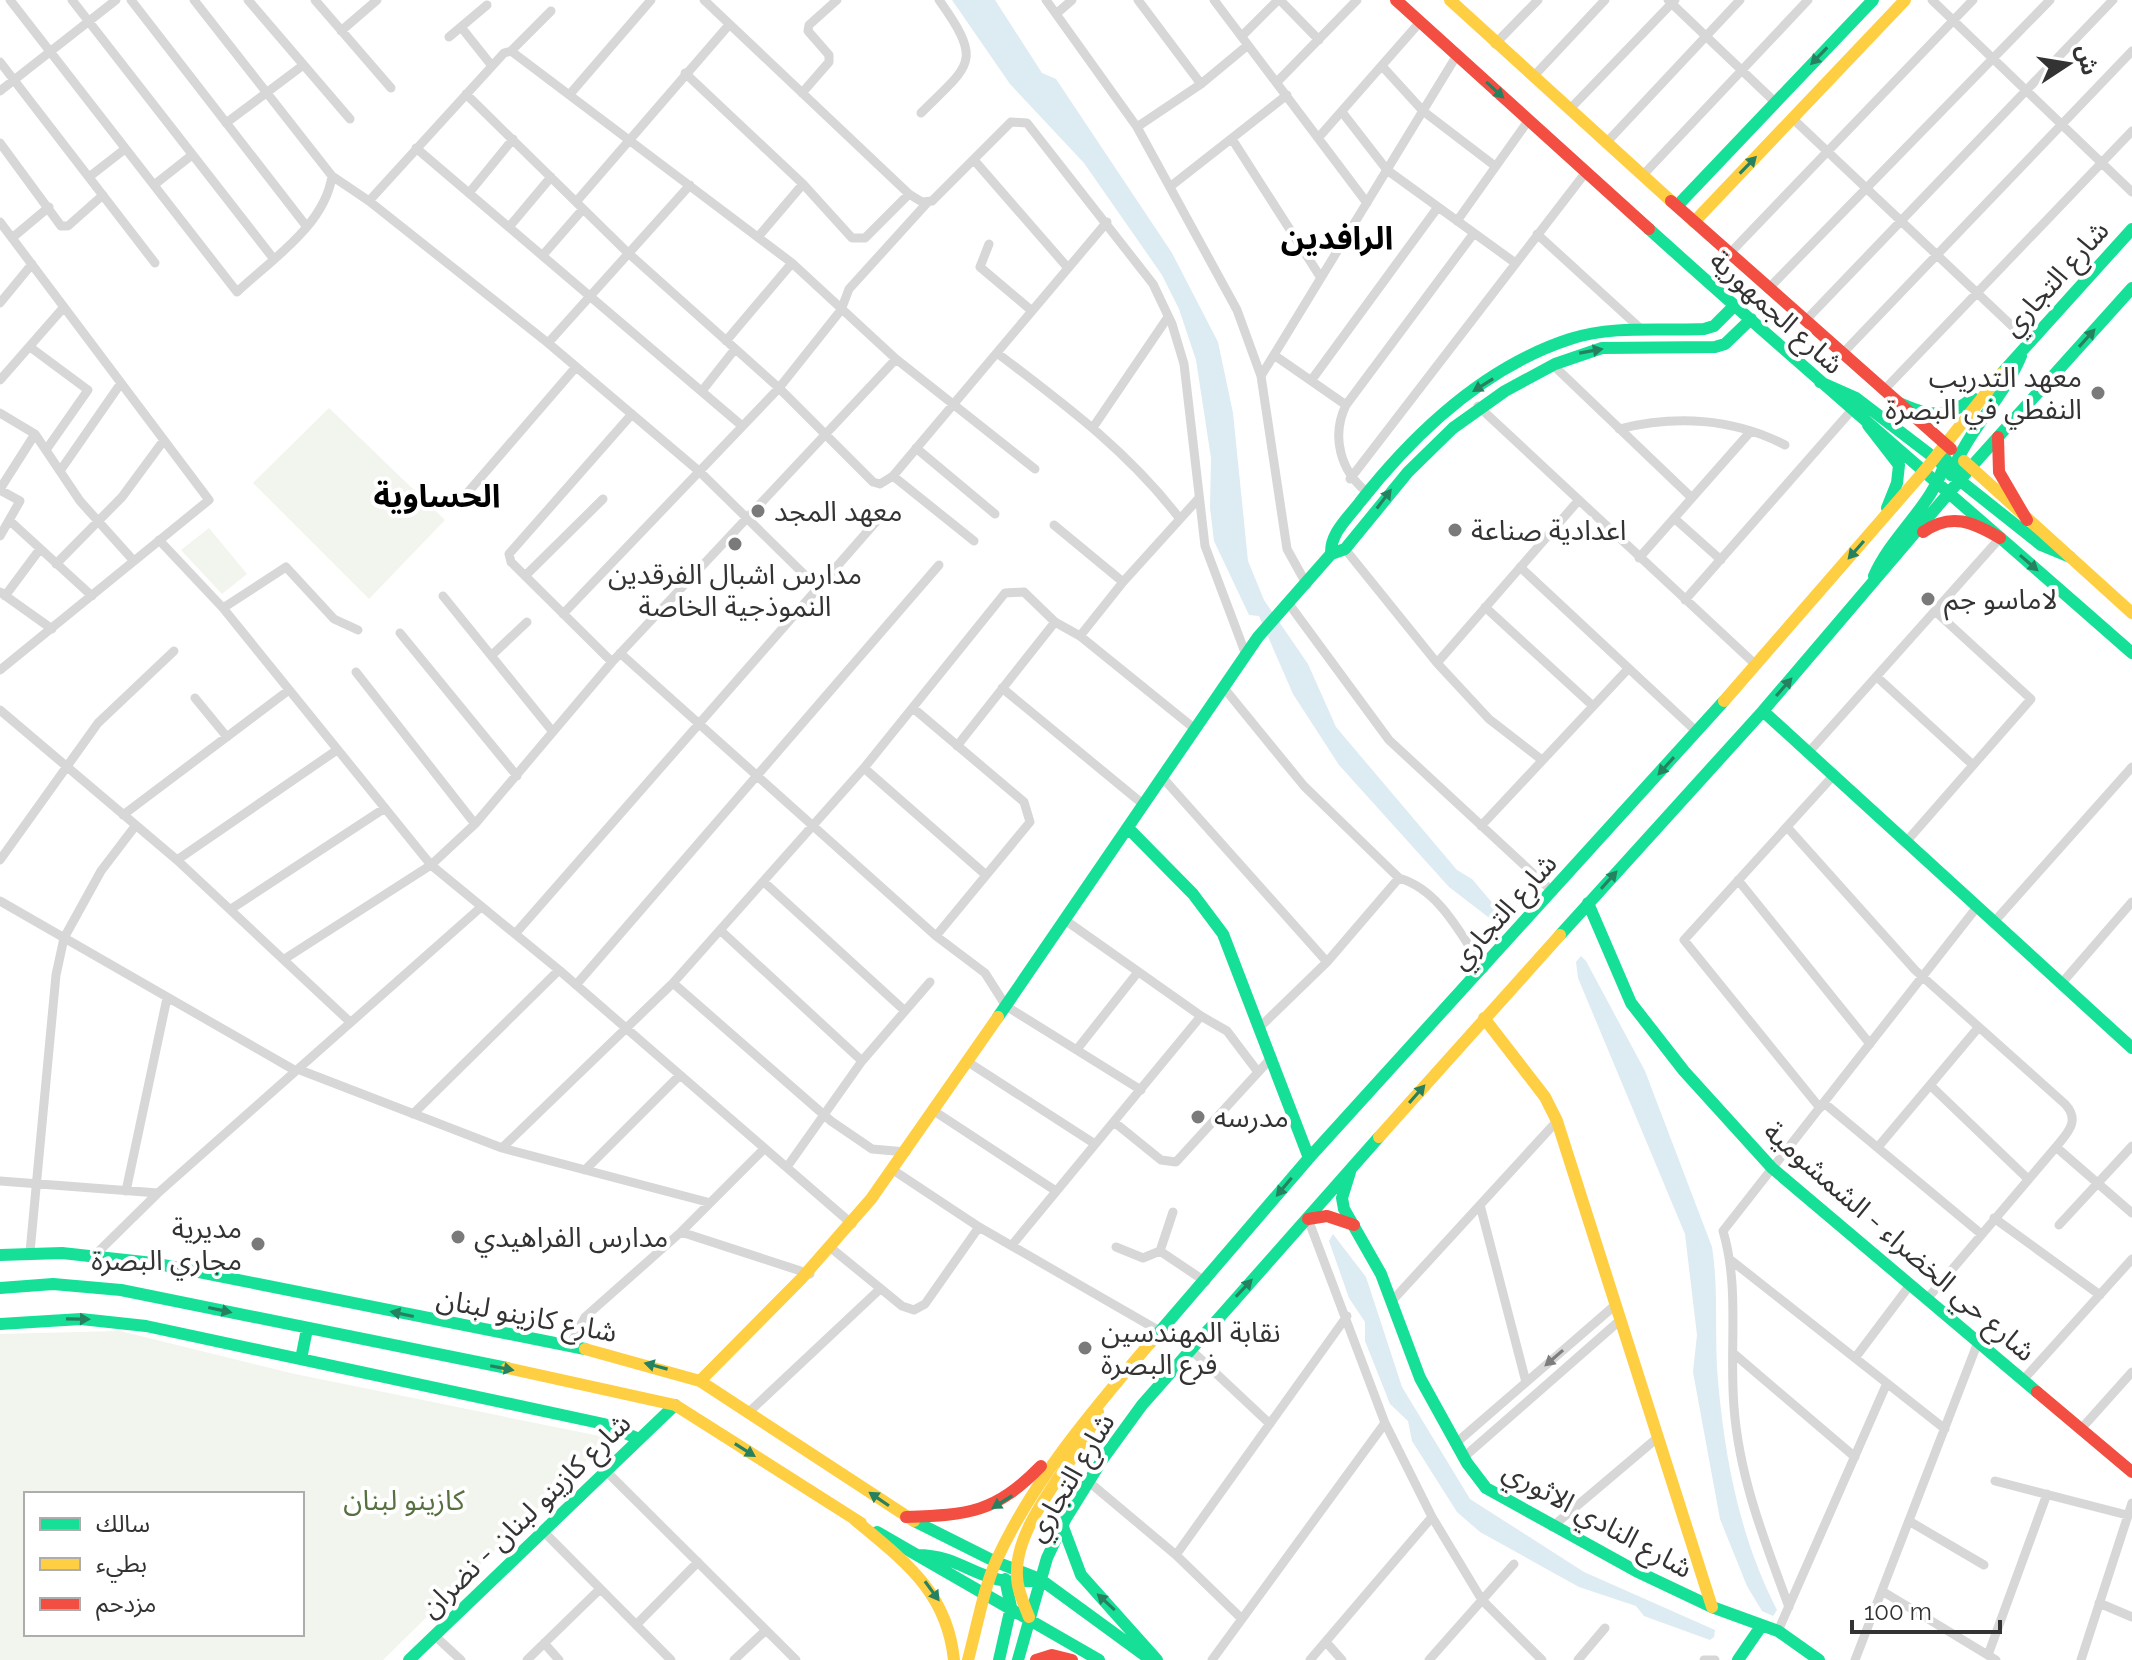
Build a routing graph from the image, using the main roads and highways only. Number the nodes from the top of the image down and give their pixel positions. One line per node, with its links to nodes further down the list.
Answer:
1 (1396, 0): 9 (main road, شارع الجمهورية, one-way to 9)
2 (1873, 0): 5 (main road, one-way to 5)
3 (1905, 0): 6 (main road, one-way to 3)
4 (1458, 3): 5 (main road, شارع الجمهورية)
5 (1677, 206): 6 (main road, شارع الجمهورية)
6 (1694, 222): 16 (main road, شارع الجمهورية)
7 (2132, 229): 12 (main road, شارع التجاري)
8 (2132, 288): 18 (main road, شارع التجاري, one-way to 8)
9 (1735, 305): 10 (main road, شارع الجمهورية); 11 (main road)
10 (1751, 319): 13 (main road); 15 (main road, شارع الجمهورية)
11 (1676, 329): 13 (main road); 27 (main road, one-way to 27)
12 (2026, 345): 14 (main road, شارع التجاري); 20 (main road)
13 (1678, 347): 29 (main road, one-way to 13)
14 (2003, 371): 16 (main road); 19 (main road, شارع التجاري)
15 (1820, 382): 17 (main road, شارع الجمهورية); 23 (main road)
16 (1897, 402): 19 (main road, شارع الجمهورية)
17 (1868, 425): 22 (main road, شارع الجمهورية); 26 (main road)
18 (1998, 437): 21 (main road, شارع التجاري); 25 (main road)
19 (1945, 443): 20 (main road, شارع الجمهورية); 23 (main road)
20 (1958, 456): 21 (main road, شارع الجمهورية); 23 (main road)
21 (1971, 467): 23 (main road, شارع التجاري); 25 (main road, شارع الجمهورية)
22 (1925, 470): 23 (main road, شارع الجمهورية); 23 (main road, شارع التجاري); 26 (main road, شارع التجاري)
23 (1946, 472): 24 (main road, شارع التجاري); 32 (main road); 33 (main road)
24 (1950, 493): 28 (main road); 31 (main road, شارع التجاري)
25 (2027, 520): 32 (main road, شارع الجمهورية)
26 (1880, 522): 41 (main road, شارع التجاري, one-way to 41)
27 (1334, 536): 29 (main road); 30 (main road)
28 (2000, 538): 31 (main road); 35 (main road, one-way to 35)
29 (1345, 549): 30 (main road)
30 (1331, 554): 37 (main road)
31 (1896, 556): 33 (main road, شارع التجاري)
32 (2070, 557): 34 (main road, شارع الجمهورية)
33 (1870, 588): 36 (main road, شارع التجاري, one-way to 33)
34 (2132, 613)
35 (2132, 653)
36 (1763, 711): 38 (main road, شارع التجاري, one-way to 36); 40 (main road)
37 (1128, 828): 41 (main road); 50 (main road)
38 (1588, 903): 39 (main road, شارع التجاري); 55 (main road, شارع حي الخضراء - الشمشومية)
39 (1484, 1018): 42 (main road, شارع التجاري, one-way to 39); 67 (main road)
40 (2132, 1048)
41 (1309, 1158): 51 (main road, شارع التجاري, one-way to 51)
42 (1350, 1169): 43 (main road, شارع التجاري); 44 (main road, شارع النادي الاثوري)
43 (1308, 1219): 44 (main road); 58 (main road, شارع التجاري, one-way to 43)
44 (1354, 1225): 67 (main road, شارع النادي الاثوري)
45 (0, 1255): 50 (main road, شارع كازينو لبنان, one-way to 45)
46 (0, 1288): 48 (main road, شارع كازينو لبنان, one-way to 48)
47 (0, 1324): 49 (main road, one-way to 49)
48 (307, 1329): 49 (main road); 52 (main road, شارع كازينو لبنان, one-way to 52)
49 (301, 1359): 54 (main road)
50 (700, 1381): 56 (main road, شارع كازينو لبنان, one-way to 50)
51 (1099, 1403): 53 (main road, شارع التجاري); 61 (main road)
52 (675, 1405): 54 (main road, شارع كازينو لبنان - نضران); 57 (main road, شارع كازينو لبنان, one-way to 57)
53 (1079, 1429): 56 (main road, one-way to 56); 60 (main road, شارع التجاري)
54 (639, 1439): 70 (main road, شارع كازينو لبنان - نضران)
55 (2132, 1472)
56 (906, 1517): 60 (main road, شارع كازينو لبنان)
57 (854, 1519): 59 (main road, شارع كازينو لبنان); 71 (main road, one-way to 71)
58 (1063, 1527): 62 (main road, شارع التجاري); 79 (main road, one-way to 58)
59 (917, 1555): 63 (main road); 65 (main road, شارع كازينو لبنان)
60 (996, 1562): 61 (main road, شارع كازينو لبنان); 63 (main road, شارع التجاري); 64 (main road)
61 (1016, 1569): 62 (main road, شارع كازينو لبنان); 64 (main road)
62 (1040, 1579): 64 (main road); 68 (main road, شارع التجاري); 78 (main road, شارع كازينو لبنان)
63 (990, 1582): 64 (main road); 65 (main road, شارع التجاري)
64 (1013, 1585): 66 (main road); 68 (main road)
65 (986, 1596): 66 (main road, شارع كازينو لبنان); 72 (main road, شارع التجاري)
66 (1011, 1607): 68 (main road, شارع كازينو لبنان); 73 (main road)
67 (1712, 1607): 69 (main road, شارع النادي الاثوري)
68 (1029, 1617): 74 (main road); 77 (main road, شارع كازينو لبنان)
69 (1762, 1625): 80 (main road); 81 (main road, شارع النادي الاثوري)
70 (409, 1660)
71 (954, 1660)
72 (968, 1660)
73 (999, 1660)
74 (1018, 1660)
75 (1036, 1660): 76 (main road)
76 (1072, 1660)
77 (1099, 1660)
78 (1151, 1660)
79 (1157, 1660)
80 (1738, 1660)
81 (1819, 1660)

